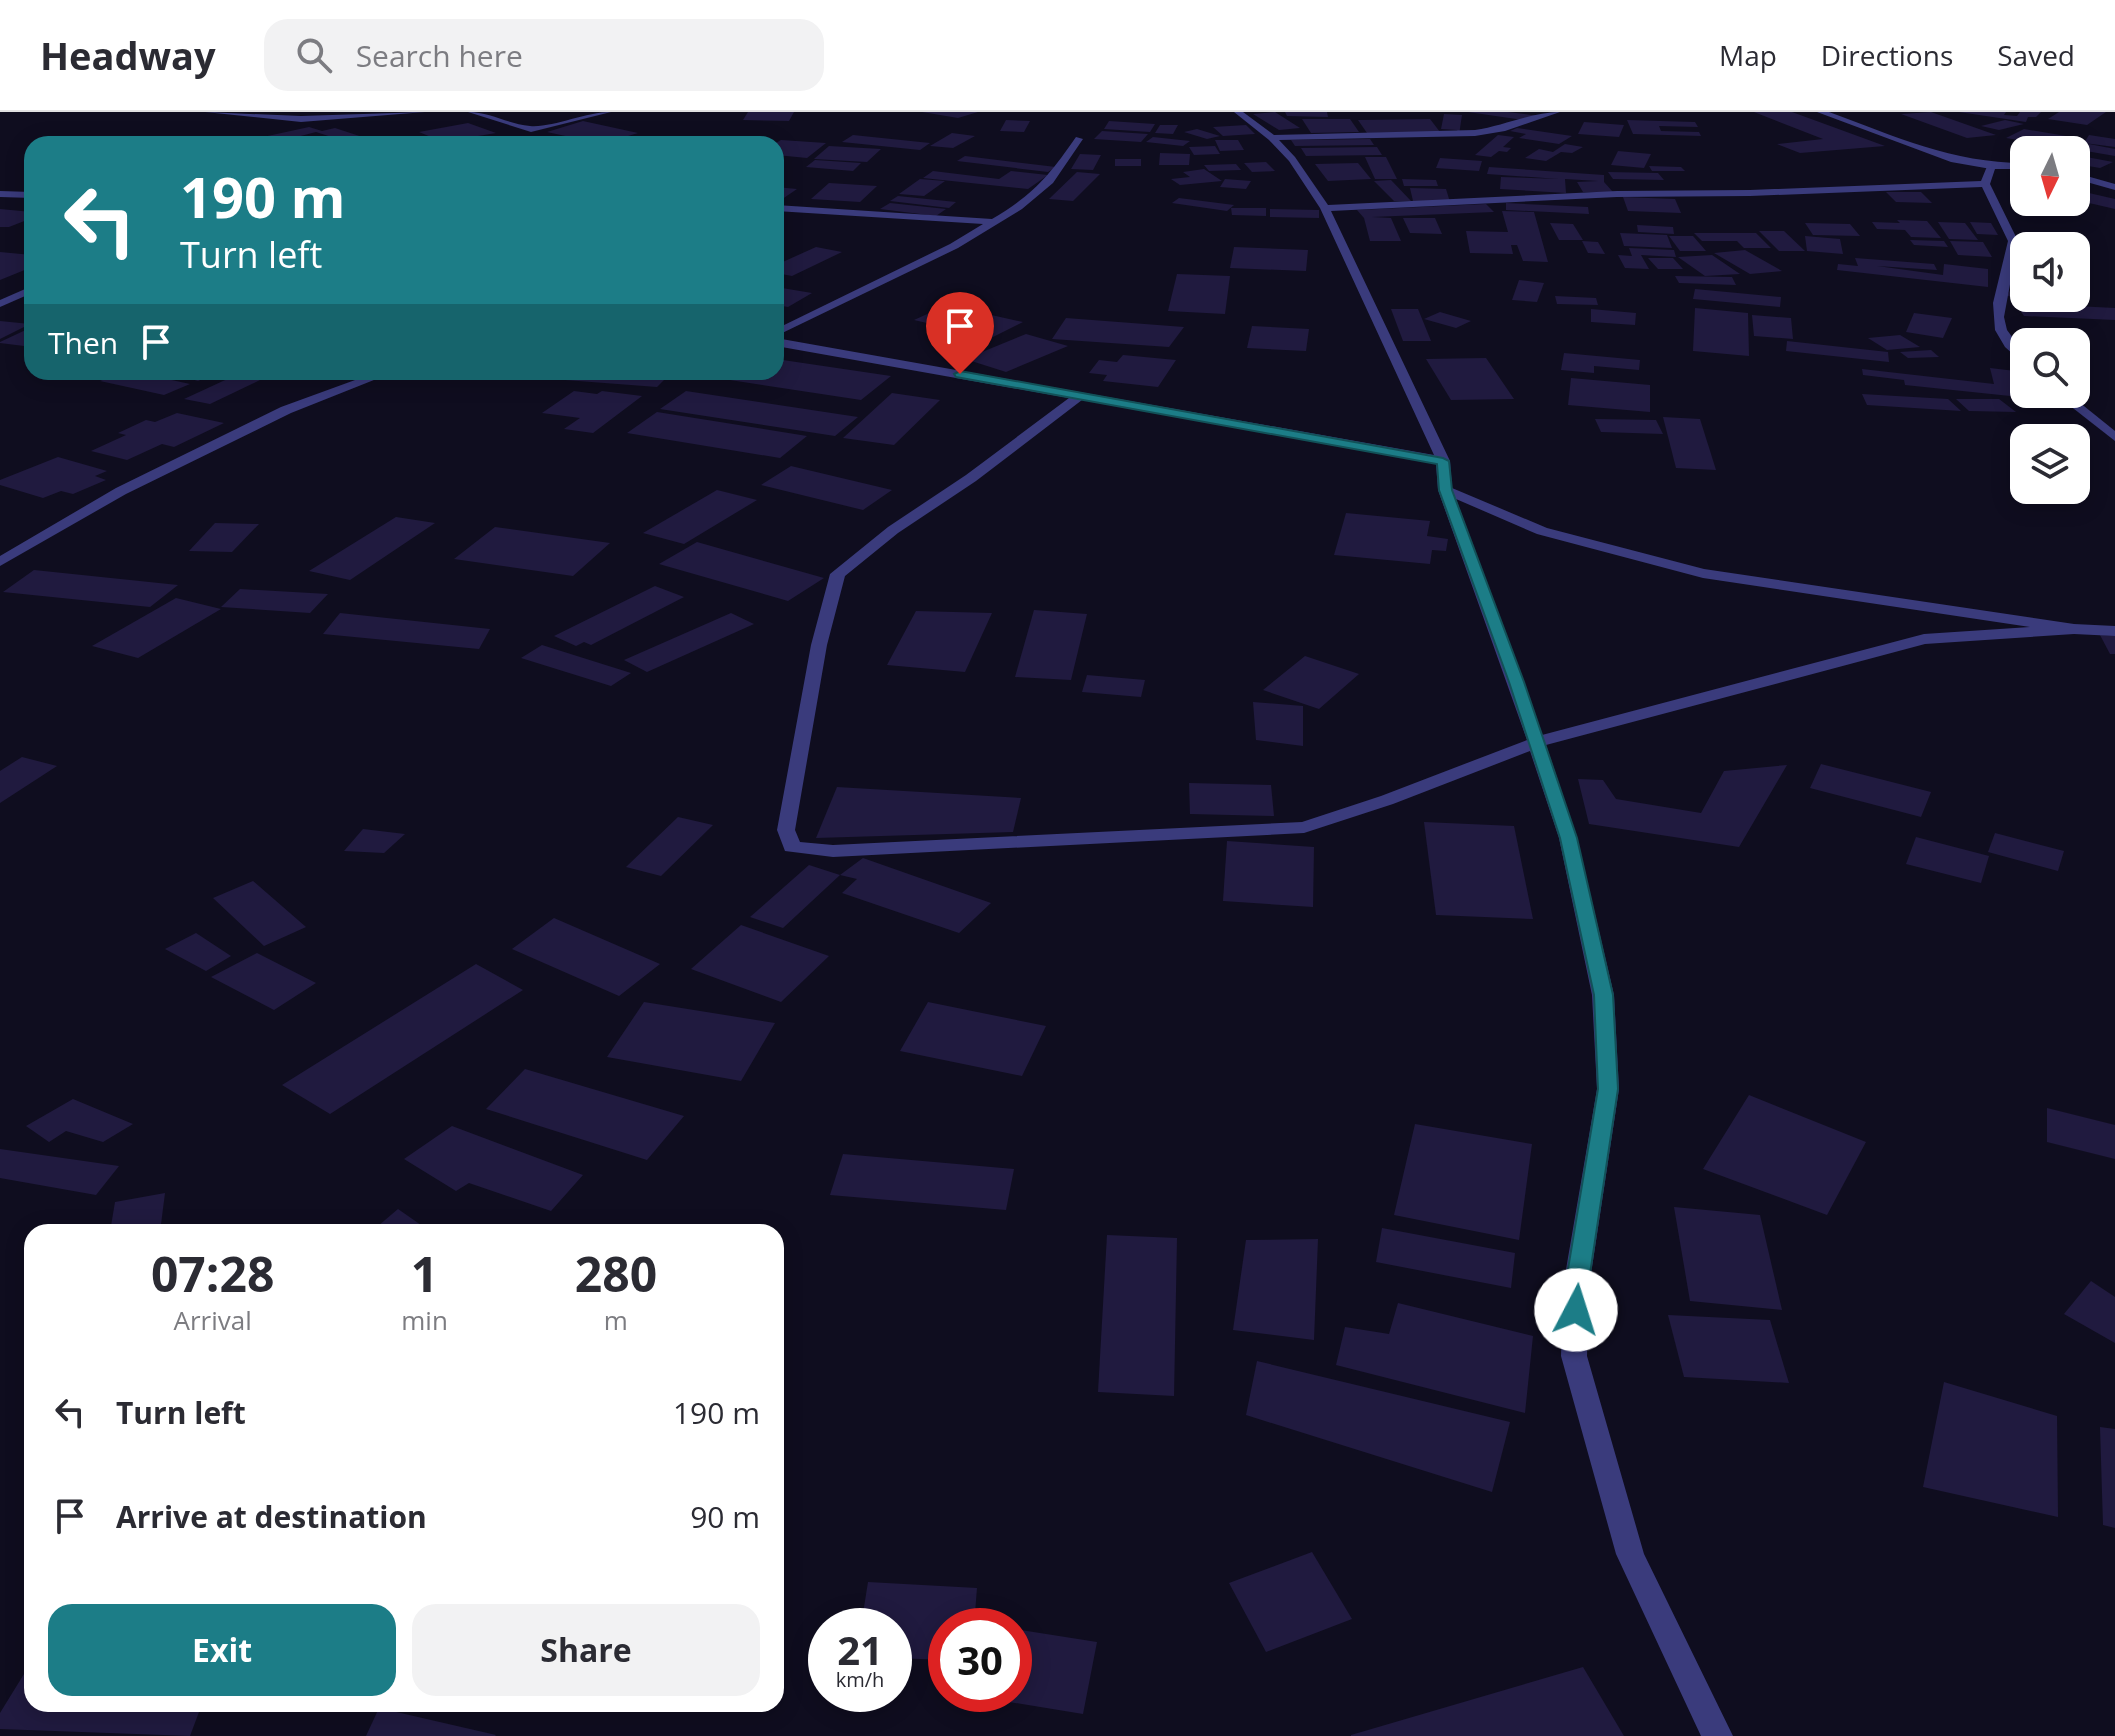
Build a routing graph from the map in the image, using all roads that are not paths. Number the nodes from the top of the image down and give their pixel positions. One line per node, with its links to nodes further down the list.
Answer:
1 (209, 112): 2 (street)
2 (421, 112)
3 (472, 112): 4 (street)
4 (607, 112)
5 (1238, 112): 8 (street)
6 (1556, 112): 8 (street)
7 (1821, 112): 10 (street)
8 (1272, 138): 17 (street)
9 (1079, 139): 19 (street)
10 (1991, 166): 11 (street); 13 (street)
11 (2010, 166)
12 (2090, 180): 14 (street)
13 (1985, 184): 17 (street); 24 (street)
14 (2115, 187)
15 (0, 194): 16 (street)
16 (24, 195)
17 (1325, 208): 29 (street)
18 (784, 209): 19 (street)
19 (991, 222): 22 (street)
20 (24, 293): 21 (street)
21 (0, 304)
22 (784, 329)
23 (784, 343): 26 (street)
24 (2010, 344)
25 (367, 380): 31 (street)
26 (1080, 396): 29 (street); 34 (street)
27 (2079, 408): 28 (street)
28 (2115, 437)
29 (1443, 461): 30 (street)
30 (1445, 490): 32 (street); 34 (street)
31 (0, 562)
32 (2074, 629): 33 (street); 34 (street)
33 (2115, 631)
34 (1537, 742): 35 (street)
35 (1717, 1736)

